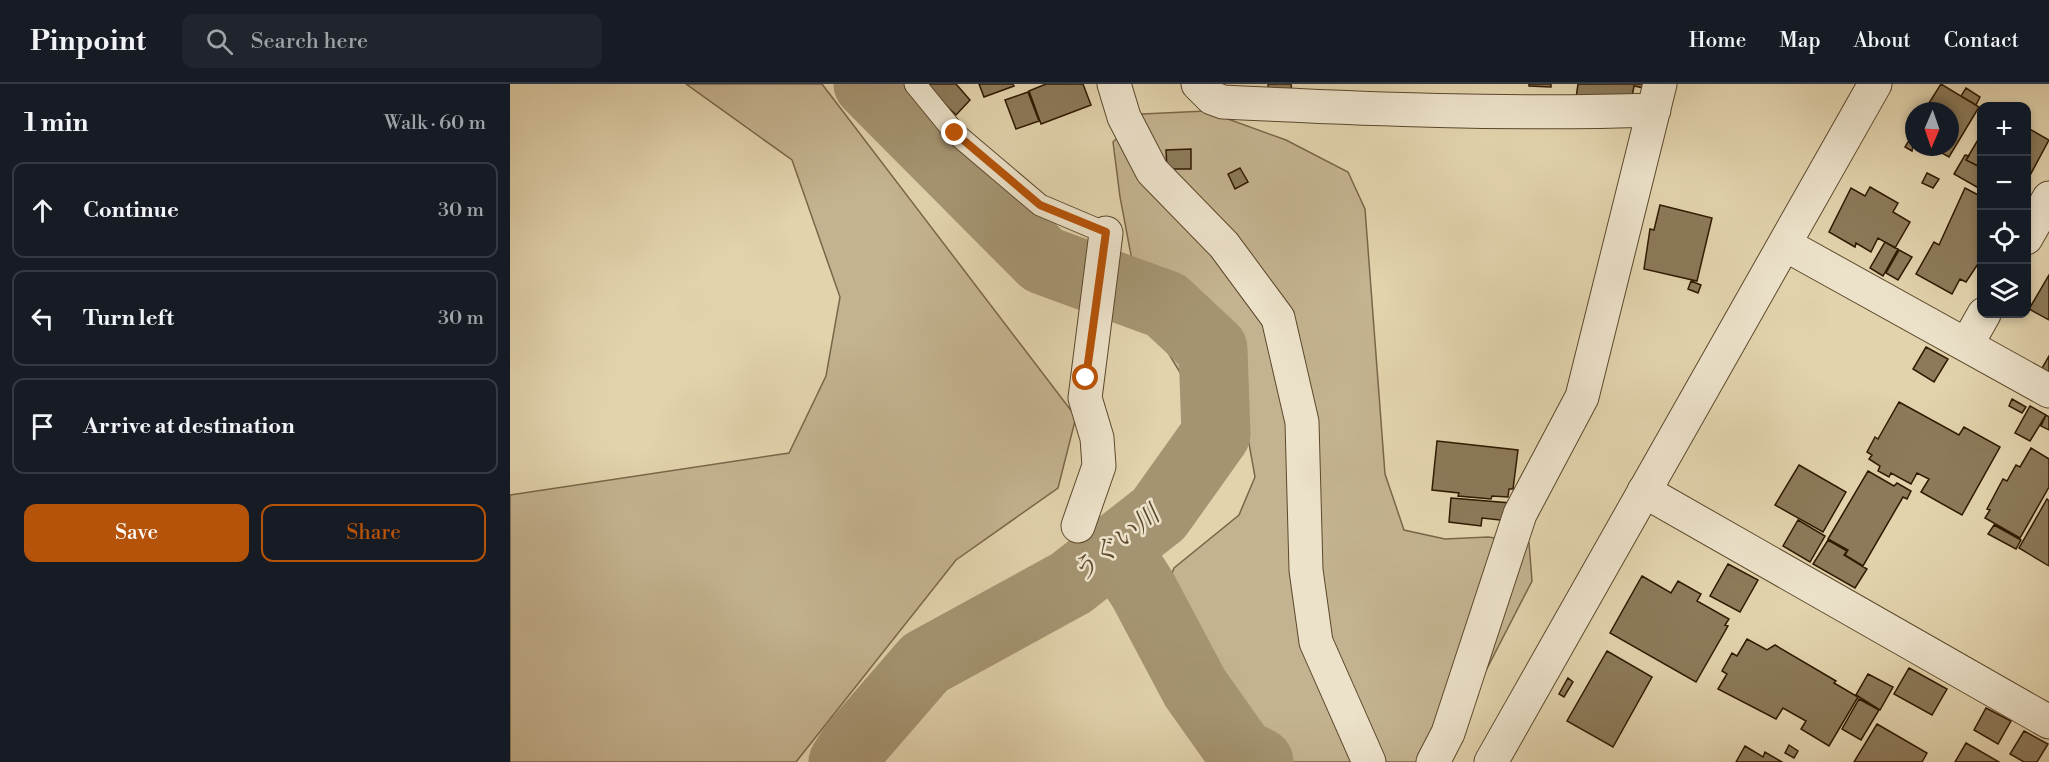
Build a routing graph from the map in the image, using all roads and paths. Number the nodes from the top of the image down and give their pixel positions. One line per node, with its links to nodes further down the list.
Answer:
1 (915, 84): 8 (lane)
2 (1114, 84): 16 (street)
3 (1198, 84): 5 (street)
4 (1875, 84): 9 (street)
5 (1657, 97): 17 (street)
6 (2049, 198): 7 (street)
7 (2031, 229)
8 (1106, 232): 14 (street)
9 (1786, 245): 11 (street); 13 (street)
10 (1982, 318): 11 (street)
11 (1967, 344): 12 (street)
12 (2049, 391)
13 (1644, 491): 15 (street); 18 (street)
14 (1078, 526)
15 (2049, 722)
16 (1370, 762)
17 (1433, 762)
18 (1491, 762)

